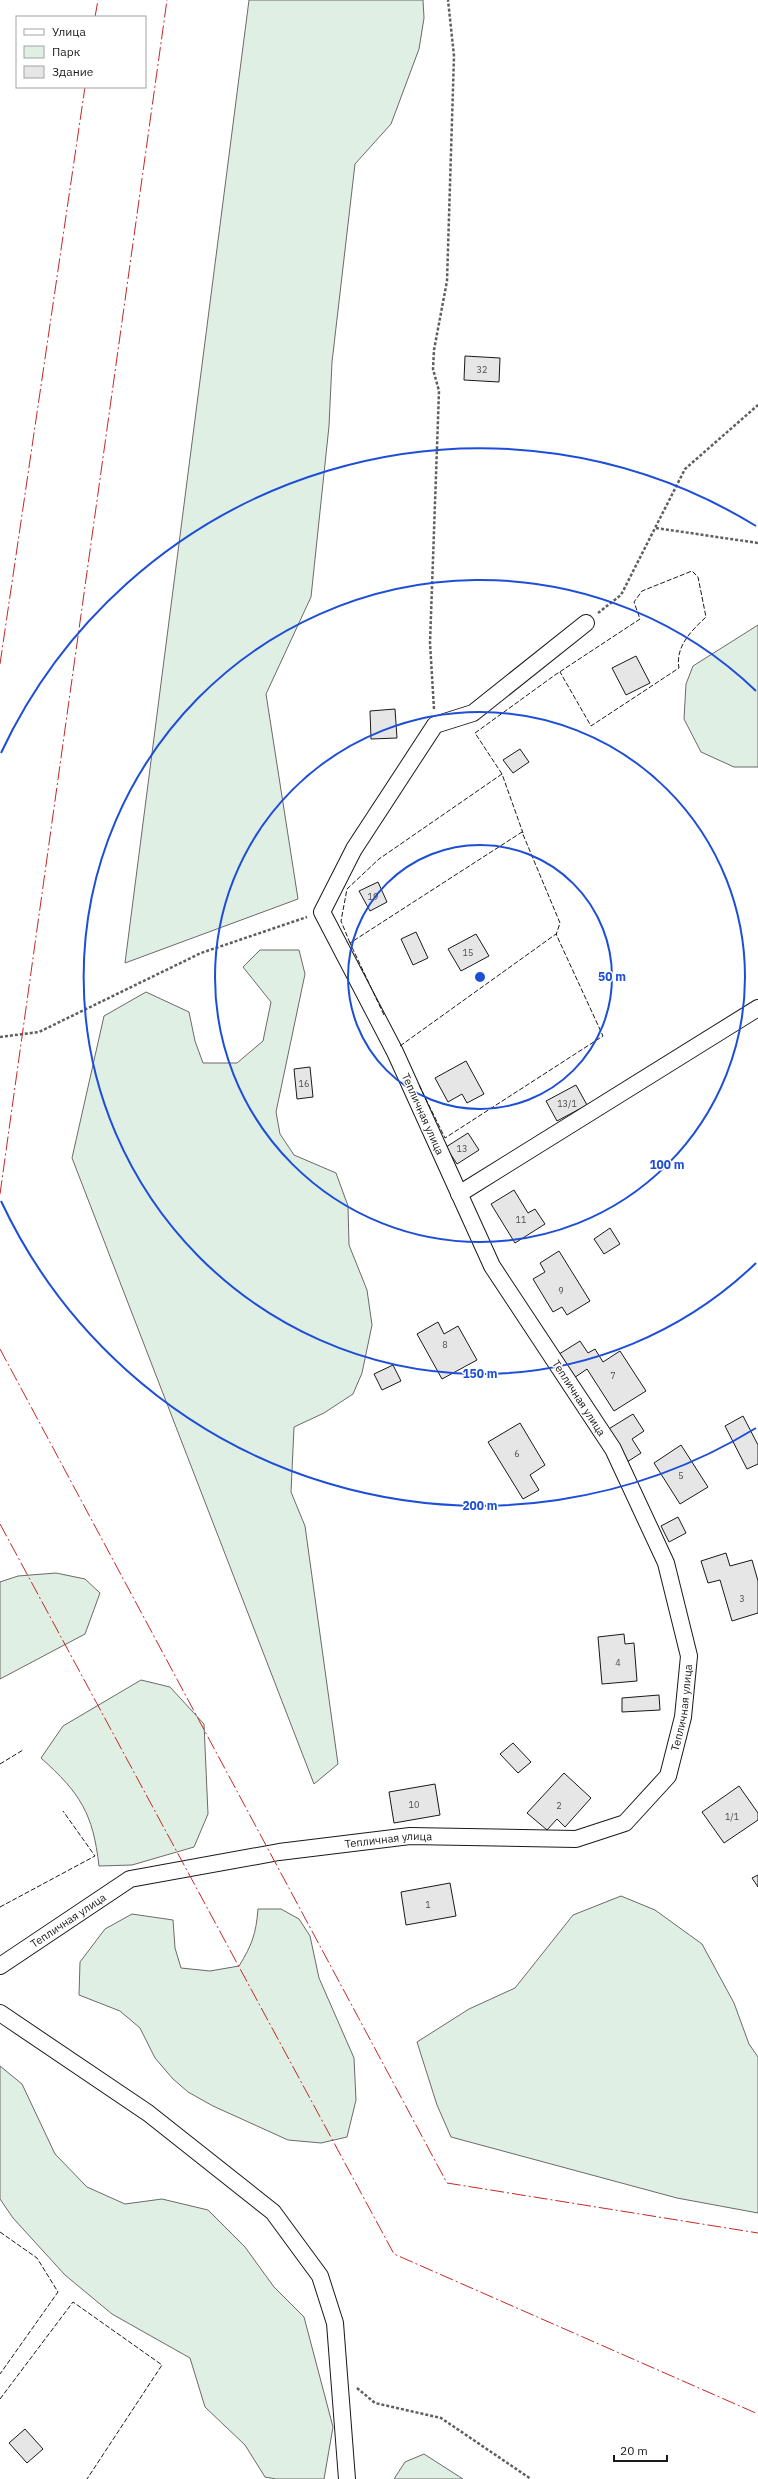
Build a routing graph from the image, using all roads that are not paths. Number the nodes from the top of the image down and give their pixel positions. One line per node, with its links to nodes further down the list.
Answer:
1 (586, 622): 3 (street, Тепличная улица)
2 (758, 1008): 3 (street)
3 (459, 1194): 4 (street, Тепличная улица)
4 (0, 1966)
5 (0, 2013): 6 (street)
6 (347, 2479)

